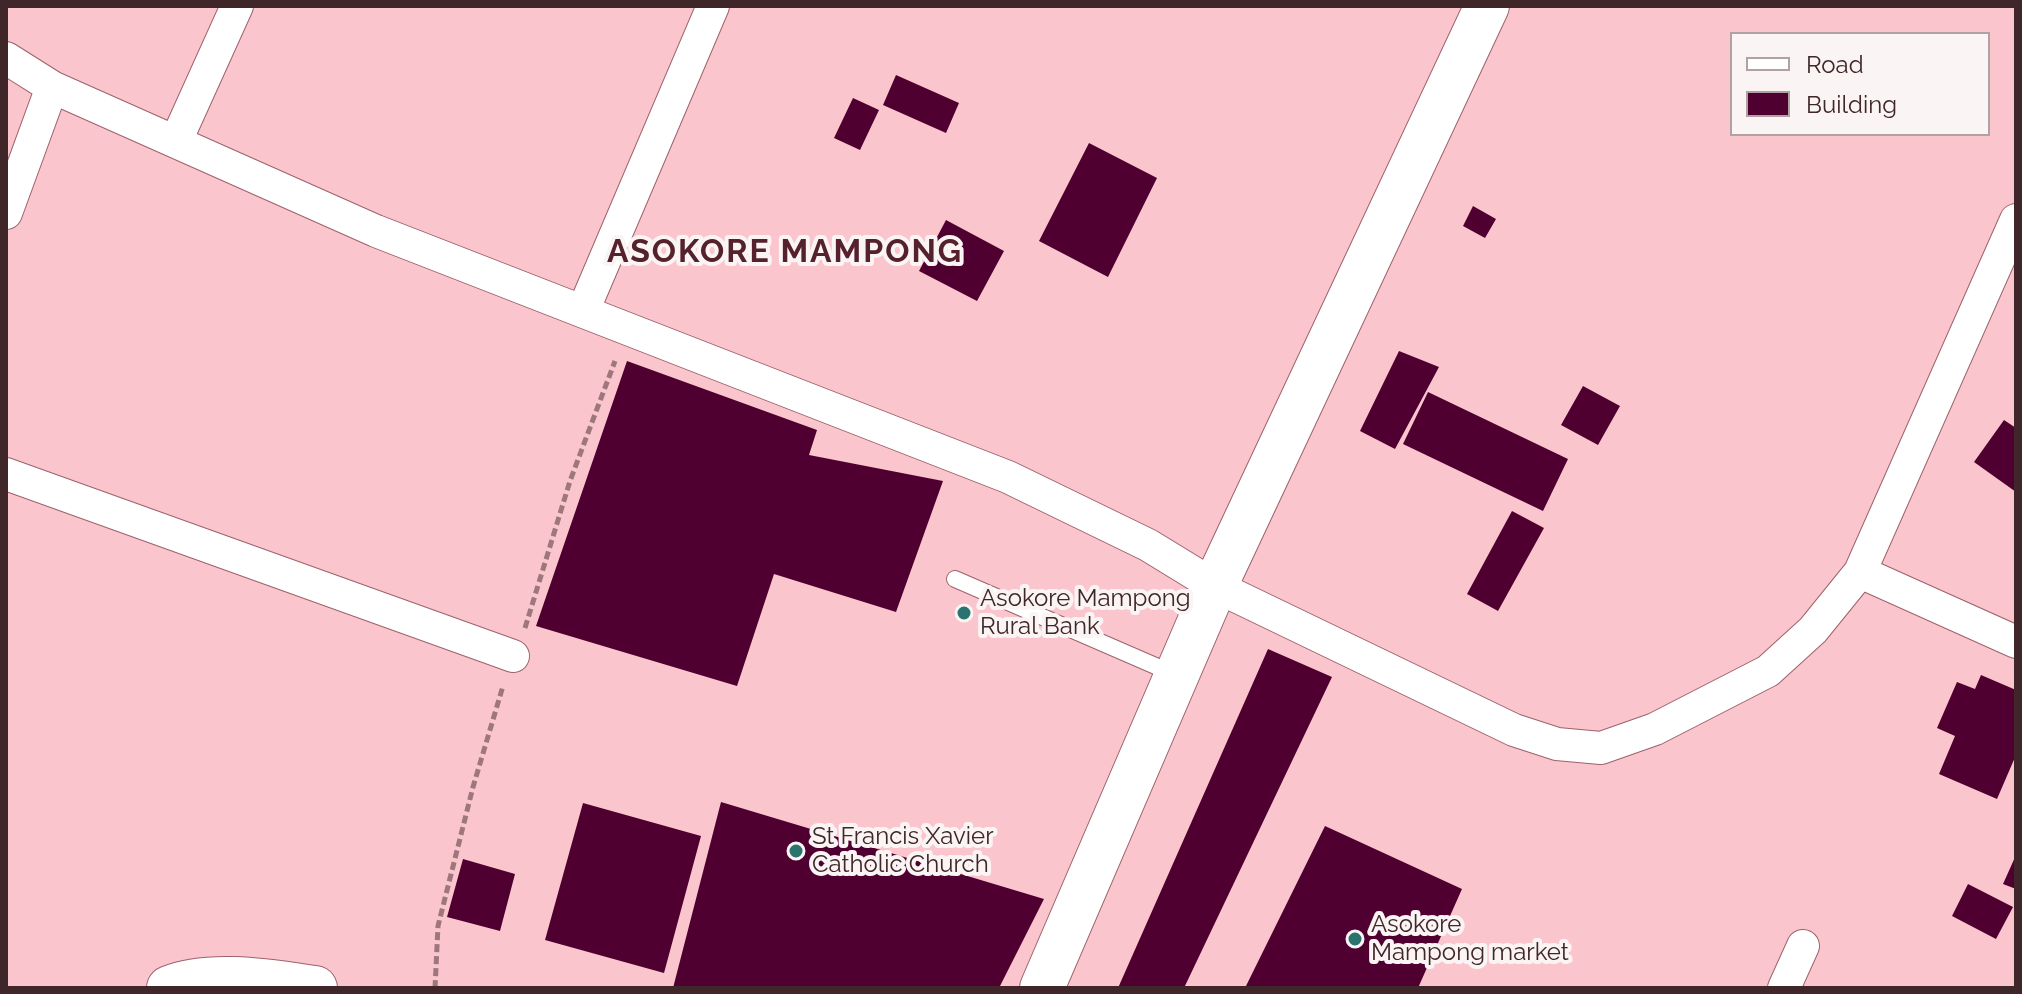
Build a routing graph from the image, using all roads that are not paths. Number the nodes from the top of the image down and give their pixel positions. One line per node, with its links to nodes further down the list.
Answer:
1 (237, 6): 6 (street)
2 (713, 6): 9 (street)
3 (1487, 6): 13 (street)
4 (6, 58): 5 (street)
5 (52, 87): 6 (street); 7 (street)
6 (176, 141): 9 (street)
7 (6, 213)
8 (2016, 220): 11 (street)
9 (583, 311): 13 (street)
10 (6, 474): 15 (street)
11 (1860, 572): 13 (street); 14 (street)
12 (955, 579): 16 (lane)
13 (1215, 586): 16 (street)
14 (2016, 642)
15 (513, 656)
16 (1175, 675): 20 (street)
17 (1803, 946): 21 (street)
18 (169, 988): 19 (street)
19 (315, 988)
20 (1042, 988)
21 (1784, 988)

